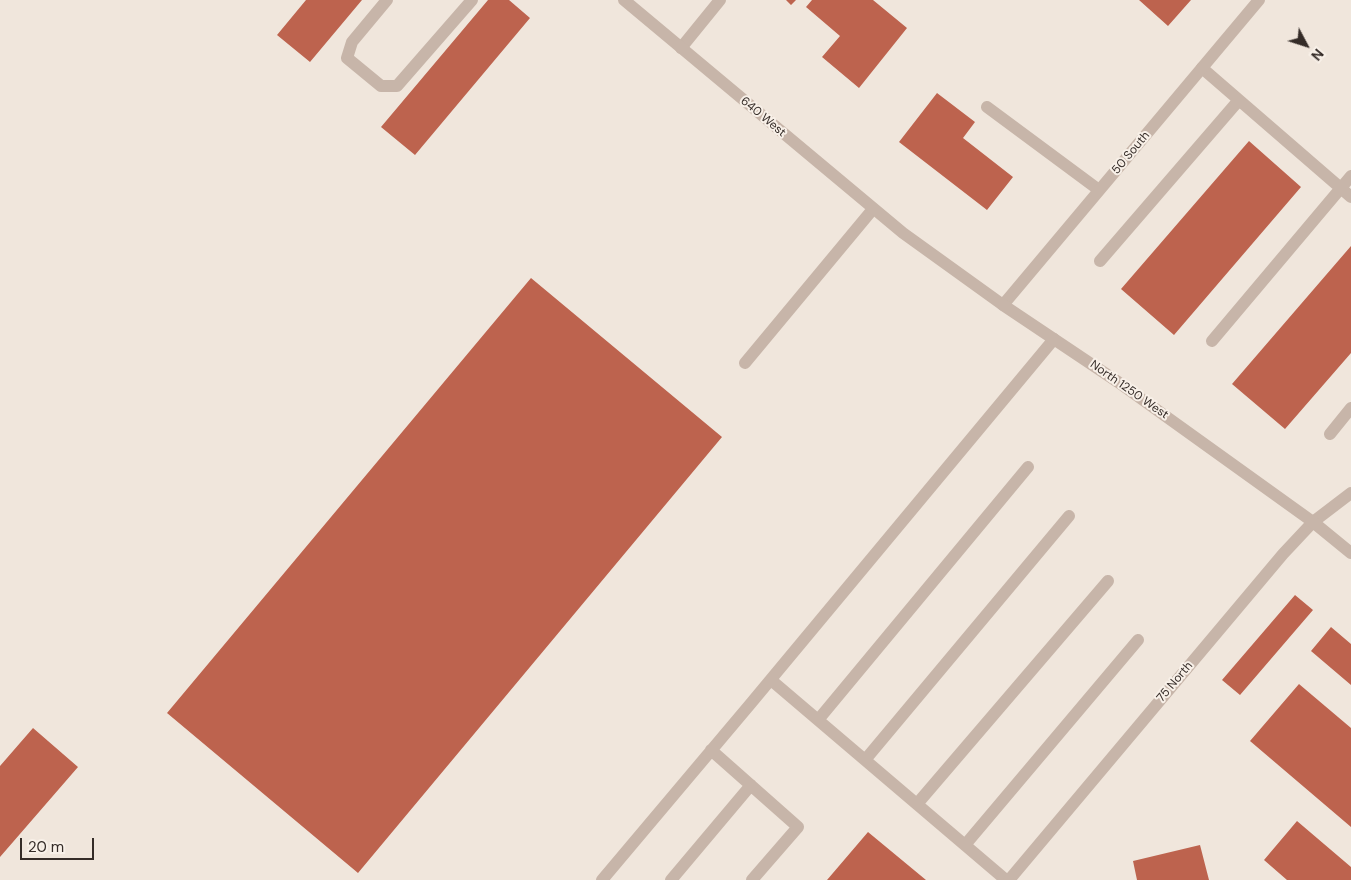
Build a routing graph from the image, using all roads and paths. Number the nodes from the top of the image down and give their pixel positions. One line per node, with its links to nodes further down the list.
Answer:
1 (387, 0): 2 (street)
2 (472, 0)
3 (624, 0): 6 (street, 640 West)
4 (720, 0): 6 (street)
5 (1260, 0): 7 (street, 50 South)
6 (681, 48): 14 (street, 640 West)
7 (1202, 68): 8 (street); 12 (street, 50 South)
8 (1239, 100): 11 (street); 16 (street)
9 (987, 107): 12 (street)
10 (1351, 176): 11 (street)
11 (1341, 188): 13 (street); 19 (street)
12 (1099, 190): 17 (street, 50 South)
13 (1351, 198)
14 (873, 209): 15 (street, 640 West); 20 (street)
15 (903, 233): 17 (street, North 1250 West)
16 (1100, 261)
17 (1003, 305): 18 (street, North 1250 West)
18 (1054, 339): 26 (street, North 1250 West); 30 (street)
19 (1212, 341)
20 (745, 363)
21 (1351, 408): 22 (street)
22 (1330, 434)
23 (1028, 467): 31 (street)
24 (1351, 493): 26 (street, 75 North)
25 (1069, 516): 33 (street)
26 (1314, 522): 27 (street, North 1250 West); 40 (street, 75 North)
27 (1351, 553)
28 (1108, 581): 35 (street)
29 (1138, 640): 36 (street)
30 (771, 680): 31 (street); 32 (street)
31 (818, 720): 33 (street)
32 (712, 750): 34 (street); 37 (street)
33 (865, 760): 35 (street)
34 (751, 785): 38 (street); 39 (street)
35 (917, 804): 36 (street)
36 (965, 845): 40 (street)
37 (602, 880)
38 (671, 880)
39 (752, 880)
40 (1008, 880)

